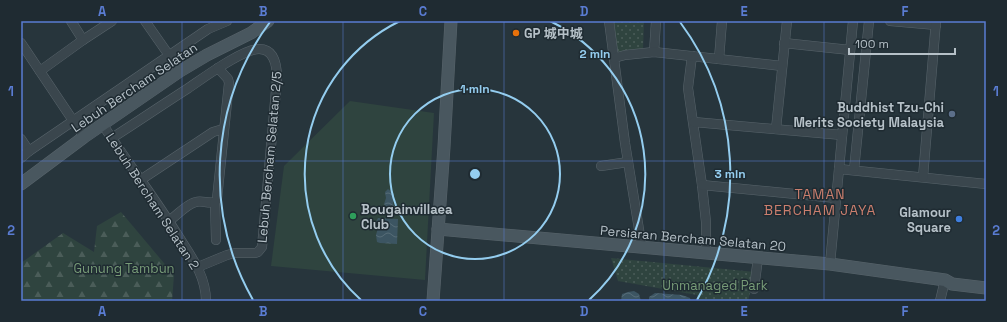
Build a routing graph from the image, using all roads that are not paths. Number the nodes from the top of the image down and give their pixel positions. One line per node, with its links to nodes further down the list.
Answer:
1 (71, 21): 18 (street)
2 (112, 21): 18 (street)
3 (145, 21): 24 (street)
4 (202, 21): 16 (street)
5 (227, 21): 16 (street)
6 (268, 21): 31 (street, Lebuh Bercham Selatan)
7 (451, 21): 55 (street)
8 (609, 21): 26 (street)
9 (656, 21): 23 (street)
10 (722, 21): 27 (street)
11 (787, 21): 21 (street)
12 (853, 21): 17 (street)
13 (869, 21): 19 (street)
14 (890, 21): 15 (street)
15 (936, 23): 47 (street)
16 (208, 29): 24 (street)
17 (851, 39): 19 (street); 22 (street)
18 (83, 40): 30 (street)
19 (866, 40): 46 (street)
20 (21, 43): 30 (street)
21 (784, 43): 22 (street); 28 (street)
22 (850, 50): 37 (street)
23 (654, 52): 25 (street); 26 (street)
24 (168, 56): 31 (street); 32 (street)
25 (692, 56): 27 (street); 33 (street)
26 (614, 58): 43 (street)
27 (719, 59): 28 (street)
28 (782, 66): 36 (street)
29 (218, 68): 35 (street); 39 (street); 61 (street, Lebuh Bercham Selatan 2/5)
30 (40, 71): 32 (street)
31 (180, 71): 34 (street, Lebuh Bercham Selatan)
32 (74, 122): 38 (street); 41 (street)
33 (694, 122): 36 (street); 51 (street)
34 (104, 124): 38 (street, Lebuh Bercham Selatan); 39 (street, Lebuh Bercham Selatan 2)
35 (223, 129): 48 (street); 53 (street)
36 (776, 129): 37 (street)
37 (842, 135): 45 (street)
38 (84, 137): 49 (street, Lebuh Bercham Selatan)
39 (112, 138): 48 (street, Lebuh Bercham Selatan 2)
40 (21, 139): 41 (street)
41 (29, 150): 42 (street)
42 (21, 158)
43 (628, 162): 44 (street); 57 (street)
44 (601, 166)
45 (839, 169): 46 (street); 52 (street)
46 (854, 170): 47 (street)
47 (923, 177): 50 (street)
48 (142, 179): 54 (street, Lebuh Bercham Selatan 2)
49 (21, 184)
50 (986, 184)
51 (702, 185): 52 (street); 58 (street)
52 (836, 198): 60 (street)
53 (215, 202): 54 (street); 56 (street)
54 (169, 221): 61 (street, Lebuh Bercham Selatan 2)
55 (438, 229): 57 (street, Persiaran Bercham Selatan 20); 67 (street)
56 (216, 240)
57 (642, 248): 58 (street, Persiaran Bercham Selatan 20)
58 (706, 253): 59 (street, Persiaran Bercham Selatan 20)
59 (758, 258): 60 (street, Persiaran Bercham Selatan 20); 65 (street)
60 (830, 264): 62 (street, Persiaran Bercham Selatan 20)
61 (198, 267): 66 (street, Lebuh Bercham Selatan 2)
62 (945, 280): 63 (street); 64 (street); 68 (street)
63 (986, 281)
64 (986, 288)
65 (754, 289)
66 (206, 301)
67 (434, 301)
68 (940, 301)

